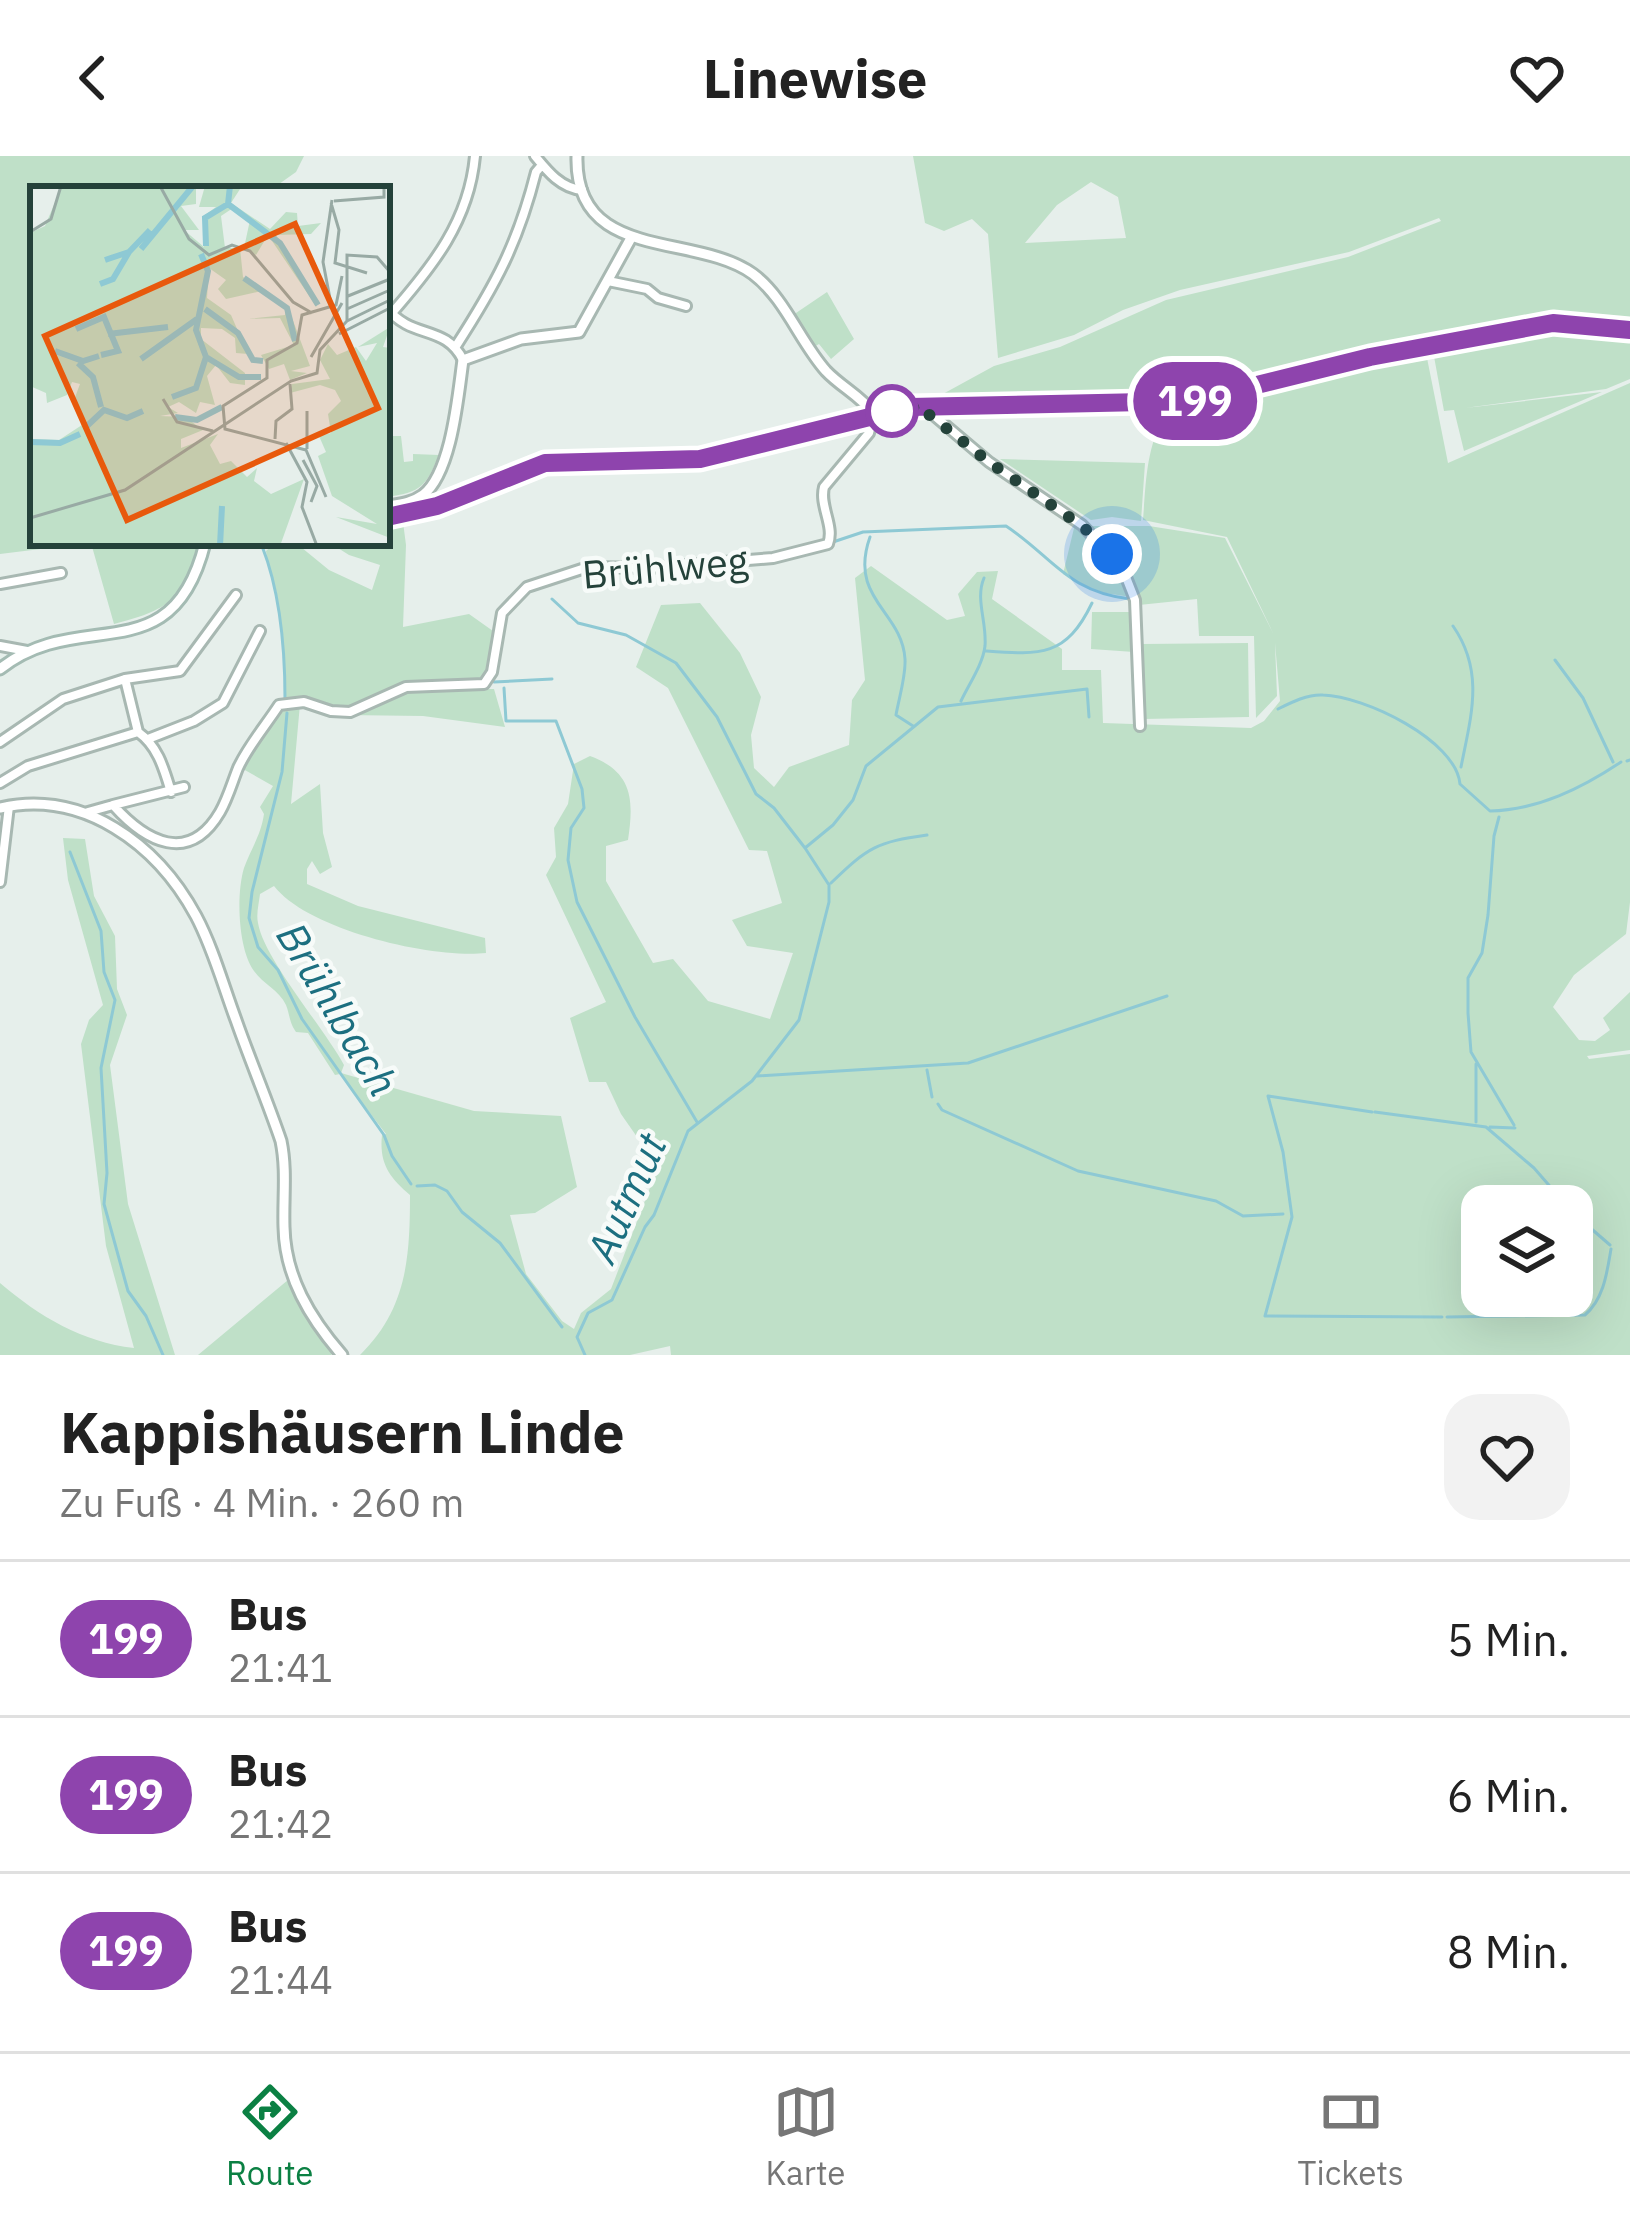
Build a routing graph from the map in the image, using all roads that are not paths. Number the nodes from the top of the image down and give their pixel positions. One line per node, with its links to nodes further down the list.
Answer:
1 (475, 156): 8 (street)
2 (577, 156): 4 (street)
3 (538, 160): 4 (street); 11 (street)
4 (582, 190): 5 (street)
5 (631, 238): 6 (street); 14 (street)
6 (608, 281): 7 (street); 12 (street)
7 (686, 306)
8 (390, 310)
9 (390, 312): 11 (street)
10 (1630, 330): 13 (street)
11 (456, 346): 12 (street)
12 (463, 360): 15 (street)
13 (924, 406): 14 (street); 26 (street)
14 (874, 414): 16 (street); 33 (street, Brühlweg)
15 (390, 506)
16 (390, 516)
17 (205, 546): 23 (street)
18 (61, 573): 19 (street)
19 (0, 584)
20 (236, 595): 25 (street)
21 (260, 631): 28 (street)
22 (0, 646): 23 (street)
23 (28, 652): 24 (street)
24 (0, 669)
25 (125, 679): 27 (street); 29 (street)
26 (1140, 726)
27 (138, 732): 28 (street); 30 (street)
28 (148, 739): 32 (street)
29 (0, 742)
30 (0, 783)
31 (184, 787): 32 (street)
32 (171, 792): 33 (street)
33 (113, 805): 35 (street)
34 (5, 807): 35 (street); 36 (street)
35 (88, 812): 37 (street)
36 (0, 882)
37 (342, 1355)

